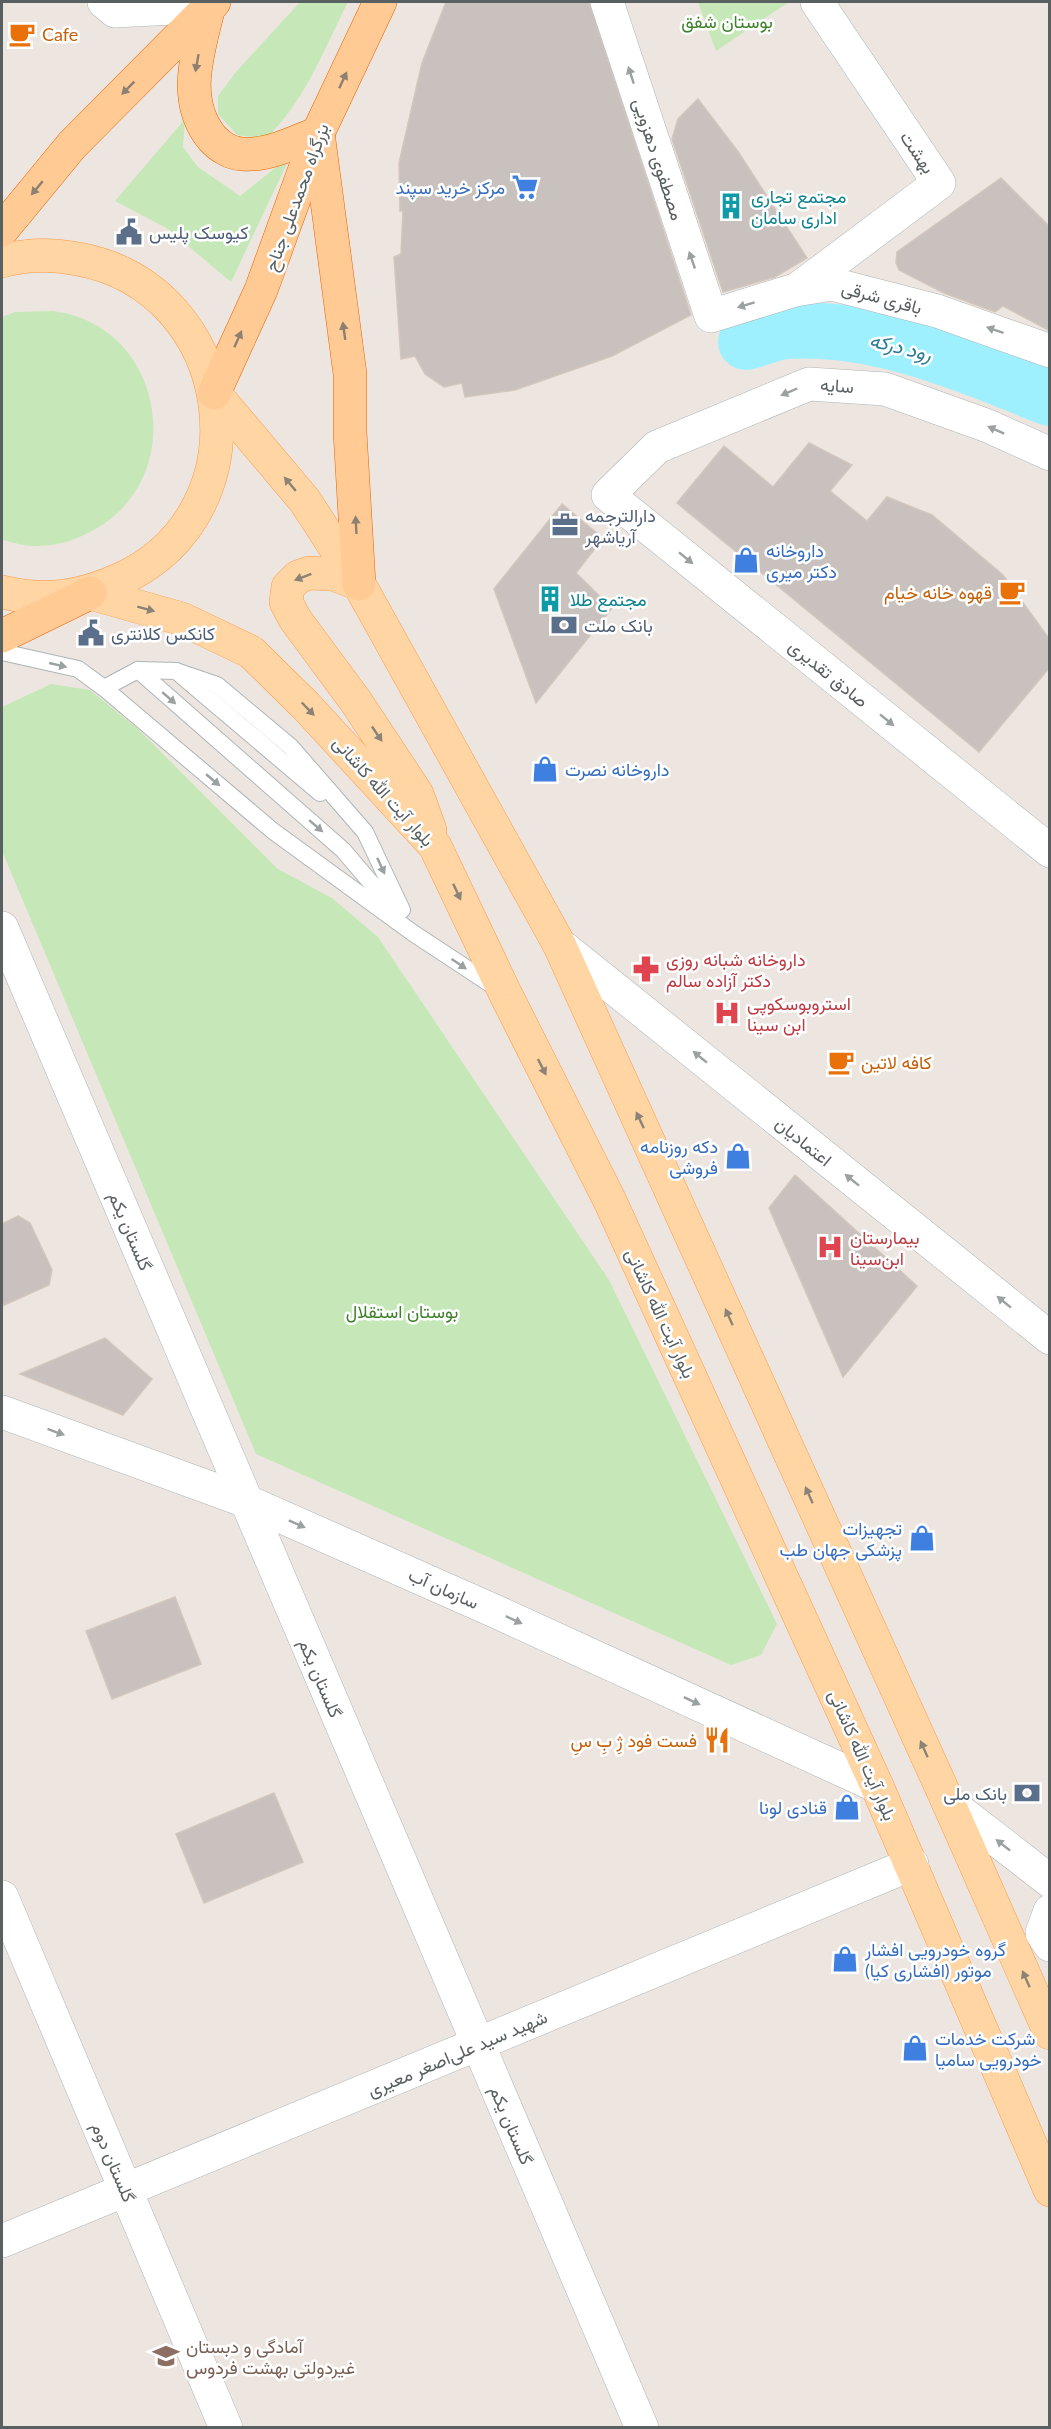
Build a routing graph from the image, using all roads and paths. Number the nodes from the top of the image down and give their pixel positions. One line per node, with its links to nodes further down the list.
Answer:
1 (607, 2): 10 (street, مصطفوی دهزویی, one-way to 1)
2 (817, 2): 9 (street, بهشت)
3 (378, 3): 6 (highway, بزرگراه محمدعلی جناح, one-way to 3)
4 (212, 4): 5 (street); 6 (highway, one-way to 6); 7 (highway, one-way to 7)
5 (110, 6)
6 (318, 133): 12 (highway, بزرگراه محمدعلی جناح, one-way to 6); 15 (highway, one-way to 6)
7 (2, 230)
8 (2, 261): 12 (main road)
9 (795, 290): 10 (street, باقری شرقی, one-way to 10); 11 (street, باقری شرقی, one-way to 9)
10 (711, 316)
11 (1050, 351)
12 (214, 393): 15 (main road, one-way to 12); 17 (main road)
13 (1050, 454): 14 (street, سایه, one-way to 14)
14 (608, 495): 23 (street, صادق تقدیری, one-way to 23)
15 (359, 584): 22 (main road, one-way to 22); 26 (main road)
16 (2, 592): 17 (main road)
17 (90, 593): 18 (highway); 22 (main road, بلوار آیت الله کاشانی, one-way to 22)
18 (2, 636)
19 (2, 652): 21 (lane, one-way to 21)
20 (138, 670): 21 (lane); 25 (lane, one-way to 25); 25 (lane, one-way to 25)
21 (104, 688): 25 (lane, one-way to 25)
22 (435, 846): 27 (main road, بلوار آیت الله کاشانی, one-way to 27)
23 (1050, 851)
24 (2, 928): 30 (street, گلستان یکم)
25 (413, 933): 27 (lane, one-way to 27)
26 (559, 944): 28 (street, اعتمادیان, one-way to 26); 32 (main road, one-way to 26)
27 (506, 995): 31 (main road, بلوار آیت الله کاشانی, one-way to 31)
28 (1050, 1338)
29 (2, 1412): 30 (street, سازمان آب, one-way to 30)
30 (246, 1501): 31 (street, سازمان آب, one-way to 31); 39 (street, گلستان یکم)
31 (877, 1786): 33 (main road, بلوار آیت الله کاشانی)
32 (948, 1802): 34 (street, one-way to 32); 38 (main road, one-way to 32)
33 (912, 1864): 39 (street, شهید سید علی‌اصغر معیری); 41 (main road, بلوار آیت الله کاشانی)
34 (1050, 1881)
35 (2, 1897): 40 (street, گلستان دوم)
36 (1050, 1911): 37 (street)
37 (1050, 1945)
38 (1048, 2022)
39 (478, 2044): 40 (street, شهید سید علی‌اصغر معیری); 44 (street, گلستان یکم)
40 (125, 2190): 42 (street, شهید سید علی‌اصغر معیری); 43 (street, گلستان دوم)
41 (1050, 2190)
42 (2, 2241)
43 (226, 2427)
44 (642, 2427)

